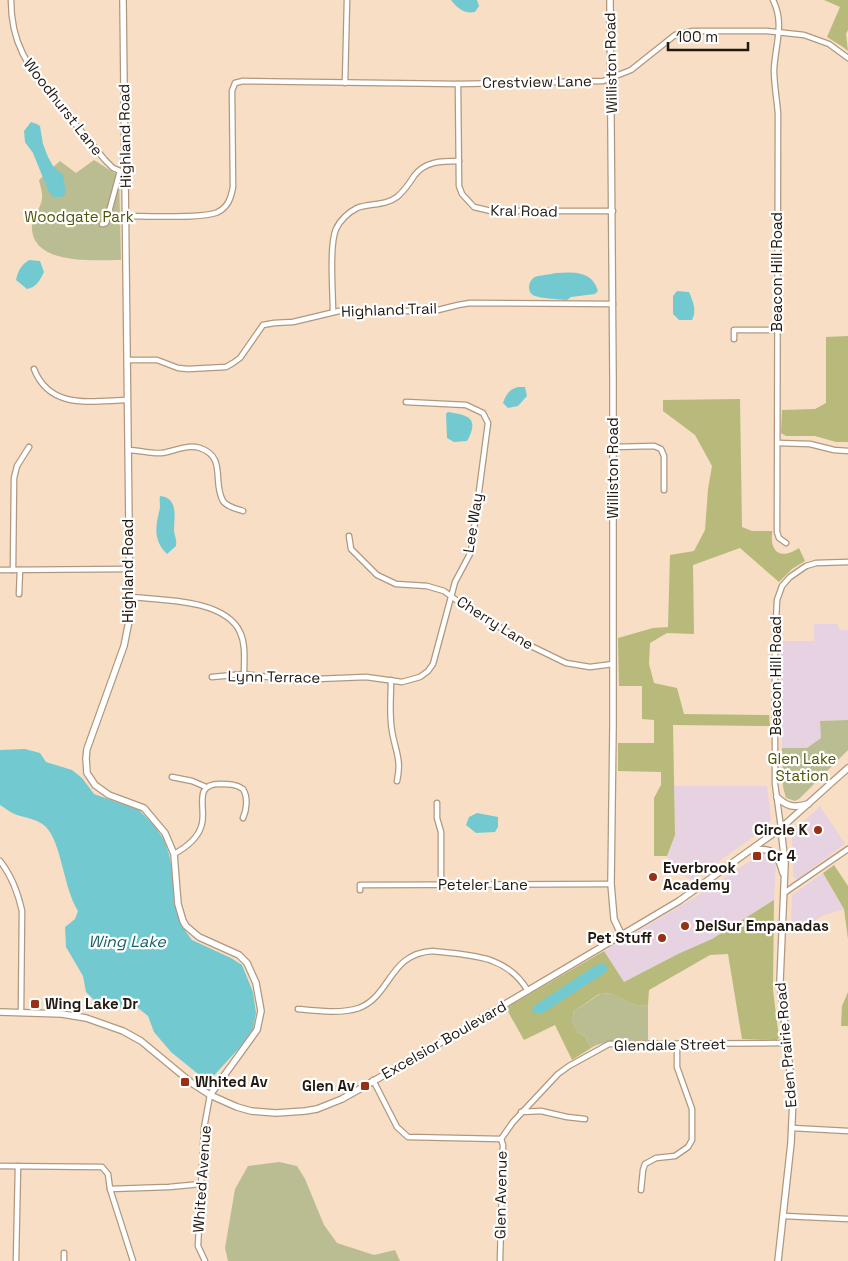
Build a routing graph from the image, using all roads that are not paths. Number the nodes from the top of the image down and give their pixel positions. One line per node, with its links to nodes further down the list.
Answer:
1 (11, 0): 12 (street, Woodhurst Lane)
2 (123, 0): 12 (main road, Highland Road)
3 (346, 0): 9 (street)
4 (610, 0): 8 (main road, Williston Road)
5 (773, 0): 6 (street, Beacon Hill Road)
6 (779, 32): 7 (street, Crestview Lane); 8 (street, Crestview Lane); 18 (street, Beacon Hill Road)
7 (848, 58)
8 (611, 78): 10 (street, Crestview Lane); 13 (main road, Williston Road)
9 (345, 83): 10 (street, Crestview Lane); 14 (street, Crestview Lane)
10 (458, 84): 11 (street, Kral Road)
11 (458, 161): 13 (street, Kral Road); 17 (street)
12 (122, 172): 14 (main road, Highland Road); 15 (street)
13 (613, 211): 16 (main road, Williston Road)
14 (125, 216): 20 (main road, Highland Road)
15 (102, 224)
16 (613, 304): 17 (street, Highland Trail); 26 (main road, Williston Road)
17 (333, 312): 20 (street, Highland Trail)
18 (778, 330): 19 (street); 24 (street, Beacon Hill Road)
19 (734, 339)
20 (127, 360): 22 (main road, Highland Road)
21 (34, 369): 22 (street)
22 (127, 400): 27 (main road, Highland Road)
23 (406, 402): 40 (street, Lee Way)
24 (778, 443): 28 (street); 32 (street, Beacon Hill Road)
25 (28, 447): 36 (street)
26 (614, 447): 29 (street); 41 (main road, Williston Road)
27 (128, 450): 30 (street); 34 (main road, Highland Road)
28 (848, 451)
29 (664, 490)
30 (243, 512)
31 (348, 536): 40 (street, Cherry Lane)
32 (786, 543)
33 (848, 562): 50 (street, Beacon Hill Road)
34 (129, 569): 37 (street); 39 (main road, Highland Road)
35 (0, 570): 36 (street)
36 (12, 570): 37 (street)
37 (20, 570): 38 (street)
38 (19, 594)
39 (131, 596): 42 (street); 57 (main road, Highland Road)
40 (452, 596): 41 (street, Cherry Lane); 45 (street, Lee Way)
41 (613, 664): 61 (main road, Williston Road)
42 (244, 674): 43 (street, Lynn Terrace); 44 (street, Lynn Terrace)
43 (212, 677)
44 (366, 677): 45 (street, Lee Way)
45 (391, 680): 48 (street)
46 (848, 768): 52 (main road, Excelsior Boulevard)
47 (172, 777): 49 (street)
48 (397, 780)
49 (206, 787): 53 (street); 57 (street)
50 (777, 797): 52 (main road); 54 (street, Beacon Hill Road)
51 (437, 803): 60 (street)
52 (810, 804): 54 (main road, Excelsior Boulevard)
53 (243, 818)
54 (781, 828): 56 (main road, Excelsior Boulevard); 59 (main road, Eden Prairie Road)
55 (848, 849): 63 (street)
56 (750, 850): 59 (main road); 64 (main road, Excelsior Boulevard)
57 (174, 854): 72 (main road, Highland Road)
58 (0, 861): 68 (street)
59 (785, 880): 63 (main road, Eden Prairie Road)
60 (442, 884): 61 (street, Peteler Lane); 62 (street, Peteler Lane)
61 (611, 884): 64 (main road, Williston Road)
62 (360, 890)
63 (784, 893): 69 (main road, Eden Prairie Road)
64 (621, 934): 65 (main road, Excelsior Boulevard)
65 (528, 991): 66 (street); 71 (main road, Excelsior Boulevard)
66 (298, 1009)
67 (0, 1012): 68 (main road, Excelsior Boulevard)
68 (21, 1012): 72 (main road, Excelsior Boulevard)
69 (787, 1043): 70 (street, Glendale Street); 75 (main road, Eden Prairie Road)
70 (677, 1044): 73 (street, Glendale Street); 82 (street)
71 (373, 1080): 72 (main road, Excelsior Boulevard); 77 (street, Glen Avenue)
72 (210, 1095): 80 (street, Whited Avenue)
73 (522, 1112): 74 (street); 77 (street, Glendale Street)
74 (585, 1119)
75 (792, 1128): 76 (street); 83 (main road, Eden Prairie Road)
76 (848, 1131)
77 (501, 1140): 90 (street, Glen Avenue)
78 (0, 1166): 79 (street)
79 (18, 1166): 81 (street); 86 (street)
80 (201, 1184): 81 (street); 89 (street, Whited Avenue)
81 (110, 1189): 88 (street)
82 (641, 1190)
83 (784, 1216): 84 (street); 91 (main road, Eden Prairie Road)
84 (848, 1218)
85 (64, 1253): 87 (street)
86 (16, 1261)
87 (64, 1261)
88 (133, 1261)
89 (205, 1261)
90 (500, 1261)
91 (778, 1261)

